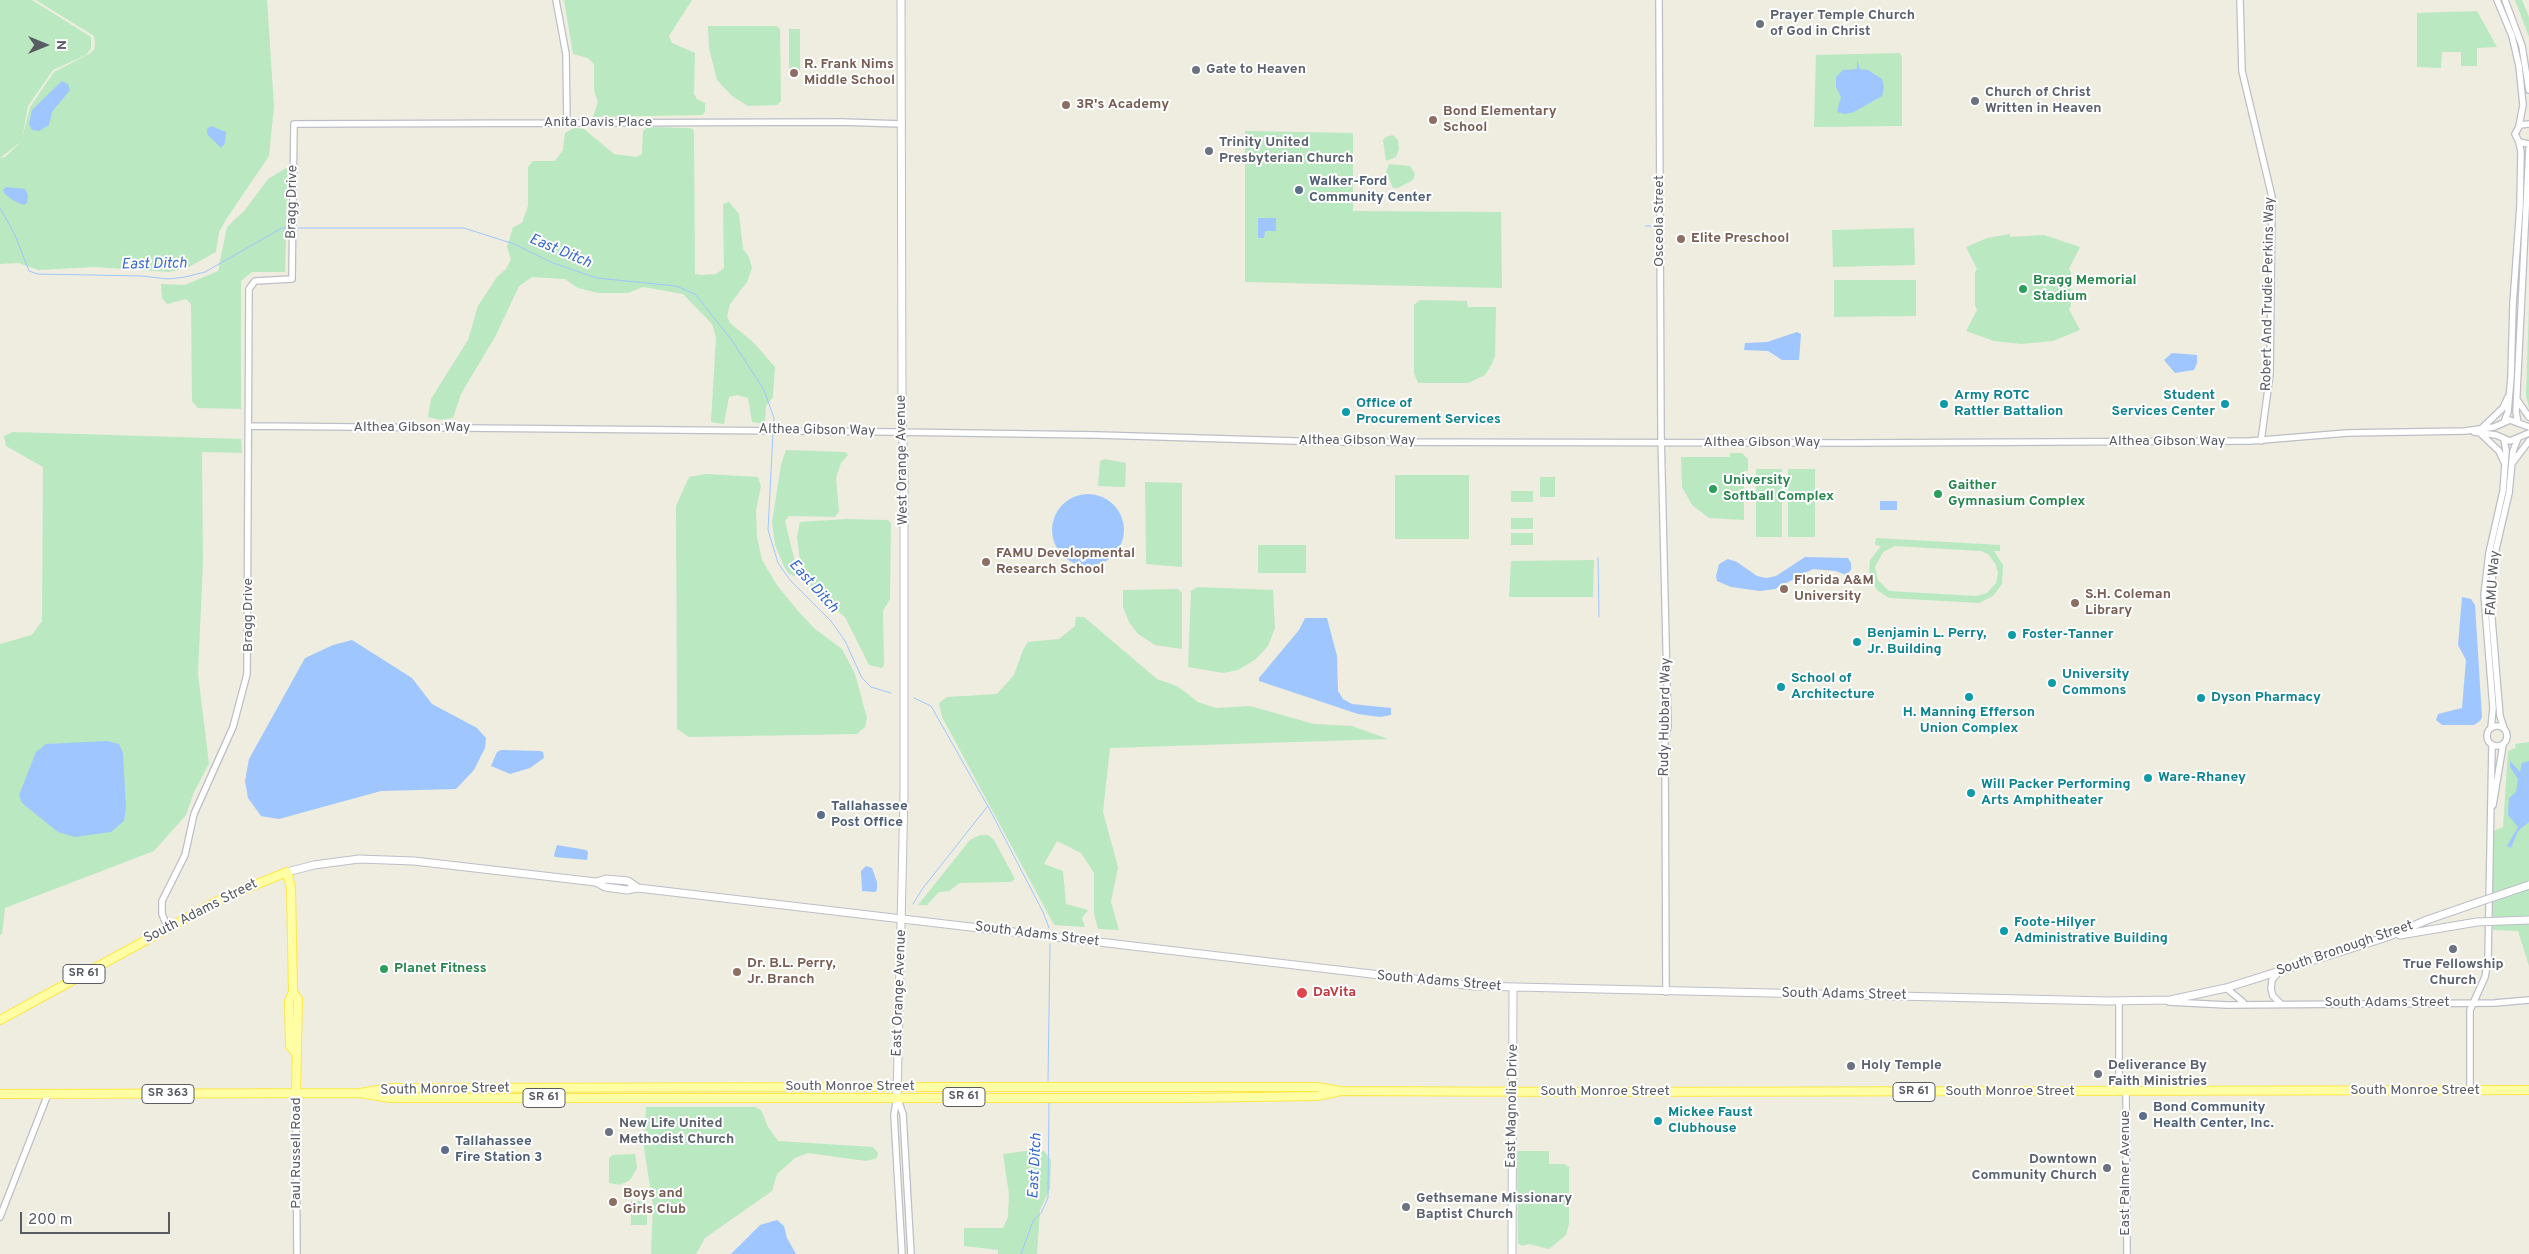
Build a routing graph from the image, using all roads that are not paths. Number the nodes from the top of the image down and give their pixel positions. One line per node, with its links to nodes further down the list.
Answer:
1 (556, 0): 9 (street)
2 (901, 0): 10 (main road, West Orange Avenue)
3 (1659, 0): 30 (street, Osceola Street)
4 (2240, 0): 28 (street, Robert And Trudie Perkins Way)
5 (2497, 0): 12 (street, FAMU Way)
6 (2505, 0): 7 (street)
7 (2529, 90)
8 (294, 124): 9 (street, Anita Davis Place); 21 (street, Bragg Drive)
9 (567, 124): 10 (street, Anita Davis Place)
10 (902, 124): 24 (main road, West Orange Avenue)
11 (2529, 124): 12 (street)
12 (2519, 126): 13 (street, FAMU Way)
13 (2519, 142): 14 (street); 16 (street, FAMU Way)
14 (2529, 144)
15 (2529, 149): 17 (street, FAMU Way)
16 (2510, 391): 19 (street, FAMU Way); 23 (street)
17 (2516, 395): 18 (street); 20 (street, FAMU Way)
18 (2529, 417)
19 (2503, 423): 20 (street); 23 (street, Althea Gibson Way); 26 (street, FAMU Way)
20 (2519, 423): 22 (street); 27 (street, FAMU Way)
21 (249, 426): 24 (street, Althea Gibson Way); 42 (street, Bragg Drive)
22 (2529, 427)
23 (2478, 431): 26 (street, Althea Gibson Way); 28 (street, Althea Gibson Way); 31 (street)
24 (903, 432): 30 (street, Althea Gibson Way); 40 (main road, West Orange Avenue)
25 (2529, 433): 27 (street)
26 (2504, 438): 27 (street); 31 (street, FAMU Way)
27 (2518, 438): 31 (street, FAMU Way)
28 (2261, 441): 30 (street, Althea Gibson Way)
29 (2529, 441): 31 (street)
30 (1662, 443): 47 (street, Rudy Hubbard Way)
31 (2508, 467): 32 (street, FAMU Way)
32 (2487, 612): 33 (street, FAMU Way); 34 (street, FAMU Way)
33 (2491, 728): 34 (street); 35 (street, FAMU Way)
34 (2504, 728): 36 (street, FAMU Way)
35 (2492, 745): 36 (street); 37 (street, FAMU Way)
36 (2503, 745): 37 (street, FAMU Way)
37 (2490, 820): 53 (street, FAMU Way)
38 (287, 872): 40 (main road, South Adams Street); 42 (main road, South Adams Street / SR 61); 68 (main road, Paul Russell Road)
39 (2529, 885): 43 (main road, South Bronough Street, bridge)
40 (902, 919): 46 (main road, South Adams Street); 55 (main road, East Orange Avenue)
41 (2529, 920): 43 (main road, bridge)
42 (168, 928): 54 (main road, South Adams Street / SR 61)
43 (2387, 937): 44 (main road, South Bronough Street)
44 (2278, 972): 45 (main road, South Bronough Street); 52 (street)
45 (2226, 988): 50 (main road, South Bronough Street); 51 (street)
46 (1513, 989): 47 (main road, South Adams Street); 63 (main road, East Magnolia Drive)
47 (1666, 992): 49 (main road, South Adams Street)
48 (2529, 1000): 53 (street, South Adams Street)
49 (2119, 1001): 50 (main road, South Adams Street); 64 (street, East Palmer Avenue)
50 (2157, 1001): 51 (street, South Adams Street)
51 (2244, 1003): 52 (street, South Adams Street)
52 (2280, 1003): 53 (street, South Adams Street)
53 (2473, 1003): 60 (street, FAMU Way)
54 (0, 1020)
55 (897, 1087): 56 (main road, South Monroe Street / SR 61); 59 (main road, South Monroe Street / SR 61); 69 (main road, East Orange Avenue)
56 (999, 1087): 57 (main road, South Monroe Street / SR 61); 70 (main road)
57 (1101, 1087): 62 (main road, South Monroe Street / SR 61); 71 (main road)
58 (415, 1088): 59 (main road, South Monroe Street / SR 61); 65 (main road, South Monroe Street / SR 61); 72 (main road)
59 (473, 1088): 73 (main road)
60 (2470, 1090): 61 (main road, South Monroe Street / SR 61); 64 (main road, South Monroe Street / SR 61)
61 (2529, 1090)
62 (1340, 1091): 63 (main road, South Monroe Street / SR 61); 71 (main road, South Monroe Street / SR 61)
63 (1514, 1092): 64 (main road, South Monroe Street / SR 61); 78 (main road, East Magnolia Drive)
64 (2123, 1092): 79 (street, East Palmer Avenue)
65 (360, 1093): 68 (main road, South Monroe Street / SR 61); 72 (main road, South Monroe Street / SR 61)
66 (0, 1094): 67 (main road, South Monroe Street / SR 363)
67 (48, 1094): 68 (main road, South Monroe Street / SR 363); 74 (street)
68 (296, 1094): 75 (street, Paul Russell Road)
69 (897, 1097): 70 (main road, South Monroe Street / SR 61); 73 (main road, South Monroe Street / SR 61); 76 (street, East Orange Avenue); 77 (street, East Orange Avenue)
70 (991, 1097): 71 (main road, South Monroe Street / SR 61)
71 (1101, 1097)
72 (405, 1098): 73 (main road, South Monroe Street / SR 61)
73 (473, 1098)
74 (0, 1217)
75 (297, 1254)
76 (902, 1254)
77 (911, 1254)
78 (1512, 1254)
79 (2127, 1254)

